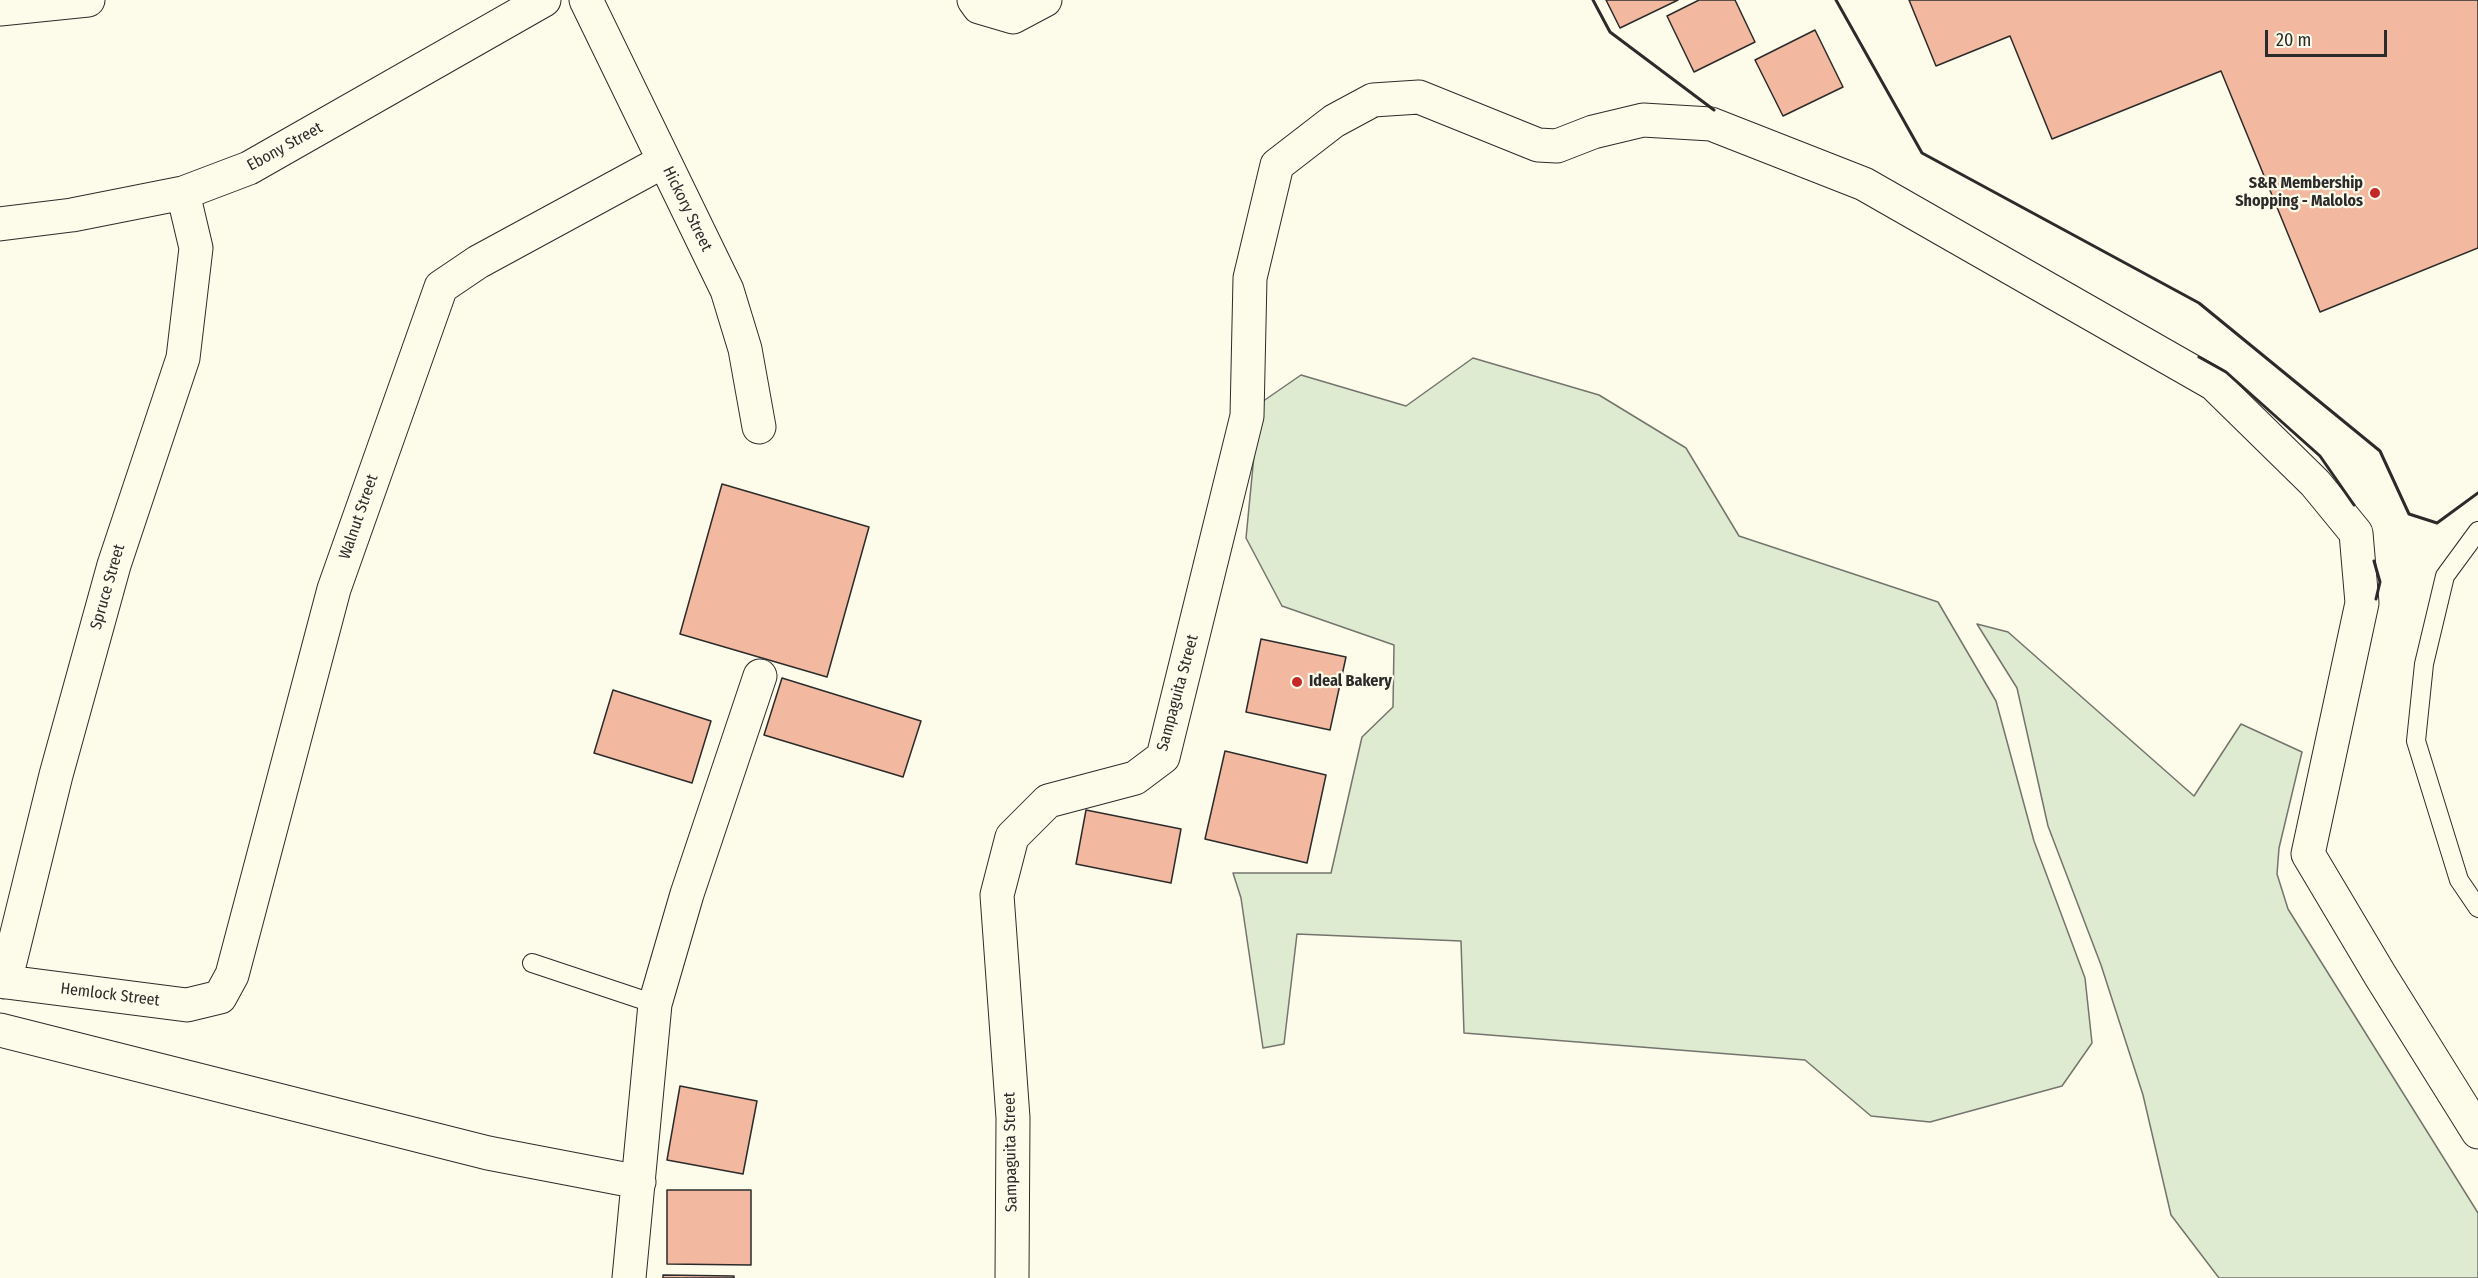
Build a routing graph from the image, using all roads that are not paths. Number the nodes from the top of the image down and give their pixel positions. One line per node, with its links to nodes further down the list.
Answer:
1 (88, 0): 6 (street)
2 (544, 0): 8 (street, Ebony Street)
3 (586, 0): 7 (street, Hickory Street)
4 (974, 0): 5 (street)
5 (1044, 0)
6 (0, 9)
7 (664, 161): 10 (street, Hickory Street); 16 (street, Walnut Street)
8 (183, 193): 9 (street, Ebony Street); 15 (street, Spruce Street)
9 (0, 224)
10 (759, 427)
11 (2478, 531): 13 (lane)
12 (760, 676): 17 (street)
13 (2478, 908)
14 (532, 963): 17 (lane)
15 (3, 981): 16 (street, Hemlock Street)
16 (220, 997)
17 (655, 1004): 20 (street)
18 (0, 1030): 20 (street)
19 (2478, 1132): 22 (street, Sampaguita Street)
20 (639, 1182): 21 (street)
21 (629, 1278)
22 (1012, 1278)

